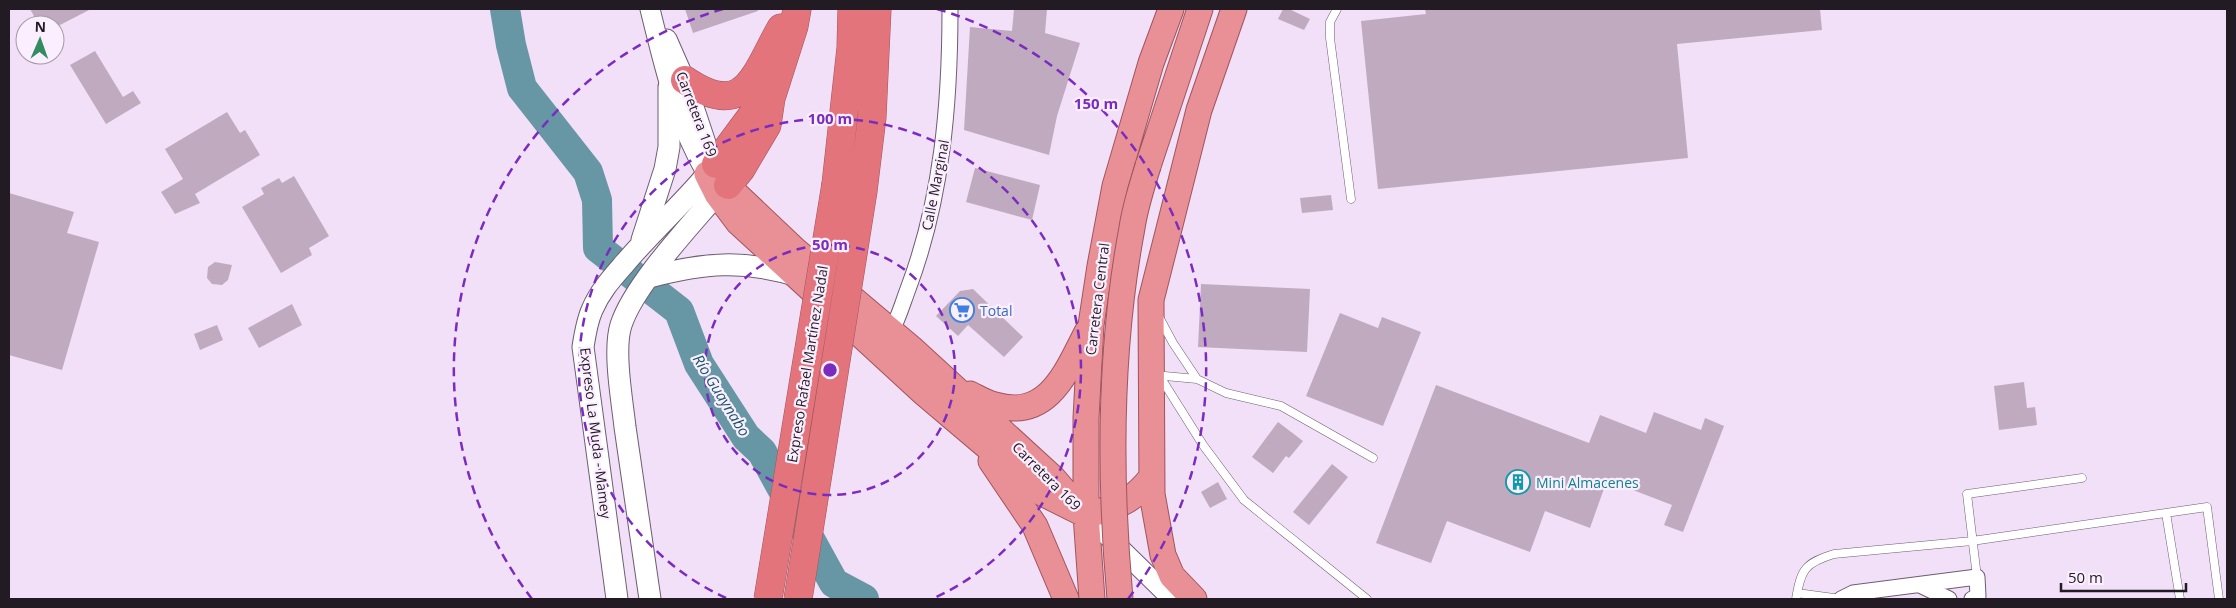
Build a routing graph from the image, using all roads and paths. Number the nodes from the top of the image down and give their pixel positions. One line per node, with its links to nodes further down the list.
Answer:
1 (651, 9): 11 (street, Carretera 169)
2 (791, 9): 11 (highway)
3 (797, 9): 12 (highway)
4 (852, 9): 35 (highway, Expreso Rafael Martínez Nadal, bridge)
5 (876, 9): 36 (highway, Expreso Rafael Martínez Nadal, bridge)
6 (950, 9): 19 (street, Calle Marginal)
7 (1171, 9): 18 (highway, Carretera Central)
8 (1200, 9): 39 (highway, bridge)
9 (1234, 9): 17 (highway)
10 (1338, 9): 13 (lane)
11 (677, 83): 12 (street, Carretera 169); 14 (main road)
12 (717, 179): 14 (main road, Expreso La Muda - Mamey); 15 (highway, Carretera 169); 16 (main road); 19 (highway, Carretera 169)
13 (1351, 199)
14 (641, 244): 33 (main road, Expreso La Muda - Mamey)
15 (798, 276): 16 (main road); 19 (highway, Carretera 169)
16 (649, 277): 34 (main road)
17 (1151, 300): 20 (highway); 21 (lane)
18 (1091, 325): 22 (highway); 28 (highway, Carretera Central)
19 (885, 342): 22 (highway, Carretera 169); 23 (highway, Carretera 169)
20 (1150, 374): 21 (lane); 25 (highway); 42 (lane)
21 (1197, 379): 24 (lane)
22 (953, 387): 28 (highway, Carretera 169)
23 (978, 440): 28 (highway, Carretera 169); 37 (highway)
24 (1373, 458)
25 (1151, 478): 28 (highway); 41 (highway)
26 (2082, 478): 29 (lane)
27 (2166, 513): 29 (lane); 46 (lane); 47 (lane)
28 (1086, 515): 38 (highway, Carretera Central); 40 (street)
29 (1972, 542): 30 (lane); 32 (lane)
30 (1976, 577): 31 (street); 45 (street)
31 (1920, 585): 43 (street); 44 (street)
32 (1796, 596): 43 (lane)
33 (617, 599)
34 (650, 599)
35 (768, 599)
36 (798, 599)
37 (1066, 599)
38 (1092, 599)
39 (1120, 599)
40 (1172, 599)
41 (1194, 599)
42 (1367, 599)
43 (1841, 599)
44 (1949, 599)
45 (1972, 599)
46 (2180, 599)
47 (2219, 599)

